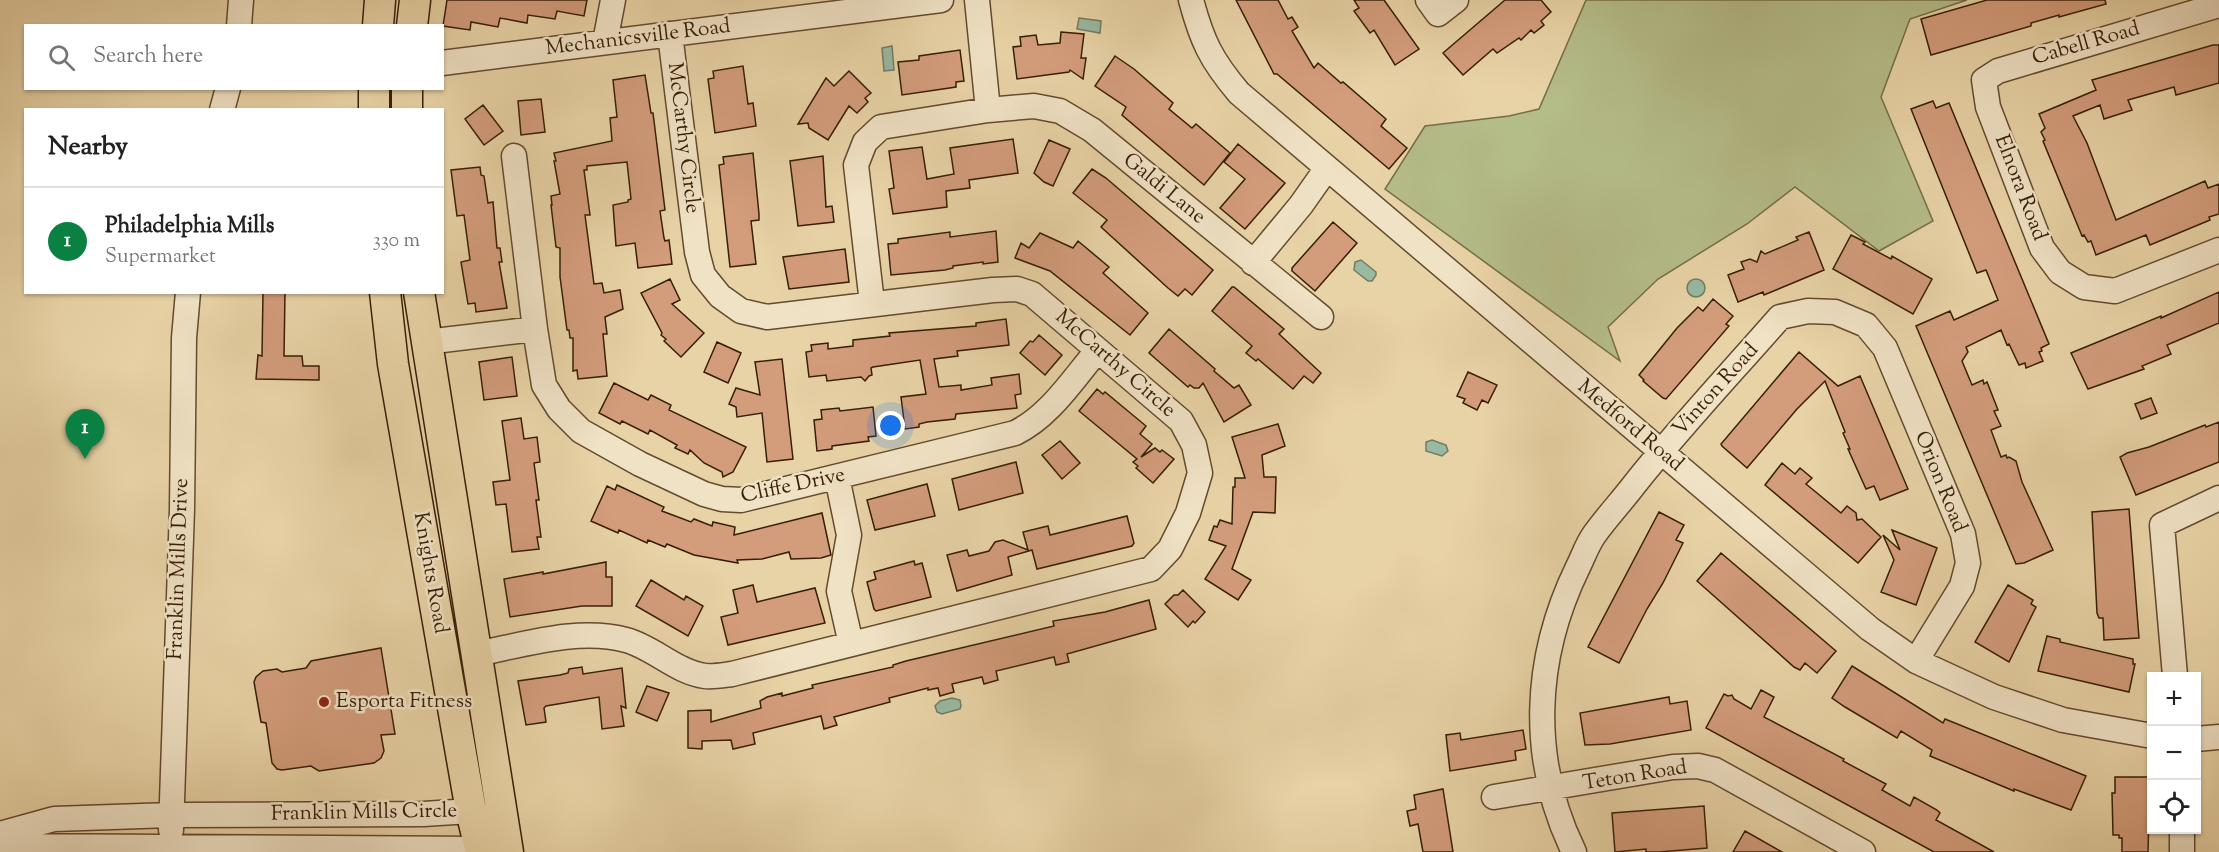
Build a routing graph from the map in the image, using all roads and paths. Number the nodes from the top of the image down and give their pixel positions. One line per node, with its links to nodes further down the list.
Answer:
1 (241, 0): 11 (street)
2 (380, 0): 12 (main road)
3 (415, 0): 13 (main road)
4 (613, 0): 15 (street)
5 (941, 0): 8 (street, Mechanicsville Road)
6 (977, 0): 24 (street)
7 (1191, 0): 26 (street, Medford Road)
8 (903, 2): 10 (street, Mechanicsville Road)
9 (2219, 5): 17 (street, Cabell Road)
10 (799, 9): 14 (street, Mechanicsville Road)
11 (239, 24)
12 (378, 24)
13 (412, 24)
14 (670, 34): 15 (street, Mechanicsville Road); 32 (street, McCarthy Circle)
15 (605, 42): 16 (street, Mechanicsville Road)
16 (444, 63)
17 (1989, 76): 27 (street, Elnora Road)
18 (227, 90): 21 (street)
19 (375, 90): 22 (main road)
20 (407, 90): 23 (main road)
21 (223, 108)
22 (374, 108)
23 (407, 108)
24 (988, 110): 28 (street, Galdi Lane); 32 (street, Galdi Lane)
25 (513, 156): 34 (street, Cliffe Drive)
26 (1327, 168): 28 (street); 39 (street, Medford Road)
27 (2219, 250)
28 (1253, 263): 33 (street, Galdi Lane)
29 (188, 294): 52 (street, Franklin Mills Drive)
30 (385, 294): 38 (main road, Knights Road)
31 (418, 294): 37 (main road, Knights Road)
32 (872, 303): 36 (street, McCarthy Circle)
33 (1321, 317)
34 (535, 329): 37 (street); 40 (street, Cliffe Drive)
35 (1873, 335): 39 (street, Vinton Road); 44 (street, Orion Road)
36 (1097, 351): 40 (street, Cliffe Drive); 42 (street, McCarthy Circle)
37 (427, 352): 38 (main road); 43 (main road, Knights Road)
38 (394, 368): 51 (main road, Knights Road)
39 (1660, 452): 44 (street, Medford Road); 49 (street, Vinton Road)
40 (837, 477): 42 (street)
41 (2219, 498): 45 (street)
42 (851, 644): 43 (street, McCarthy Circle)
43 (476, 654): 55 (main road, Knights Road)
44 (1916, 661): 46 (street, Medford Road)
45 (2175, 672)
46 (2147, 735)
47 (2219, 737): 48 (street)
48 (2201, 739)
49 (1550, 789): 50 (street, Teton Road); 58 (street, Vinton Road); 59 (street, Teton Road)
50 (1494, 797)
51 (471, 811): 52 (street, Franklin Mills Circle); 55 (main road, Knights Road)
52 (171, 815): 53 (street, Franklin Mills Circle); 57 (street, Franklin Mills Drive)
53 (0, 834)
54 (2182, 834): 60 (street)
55 (493, 845): 57 (street, Franklin Mills Circle)
56 (0, 846): 57 (street, Franklin Mills Circle)
57 (170, 847)
58 (1574, 852)
59 (1863, 852)
60 (2182, 852)

